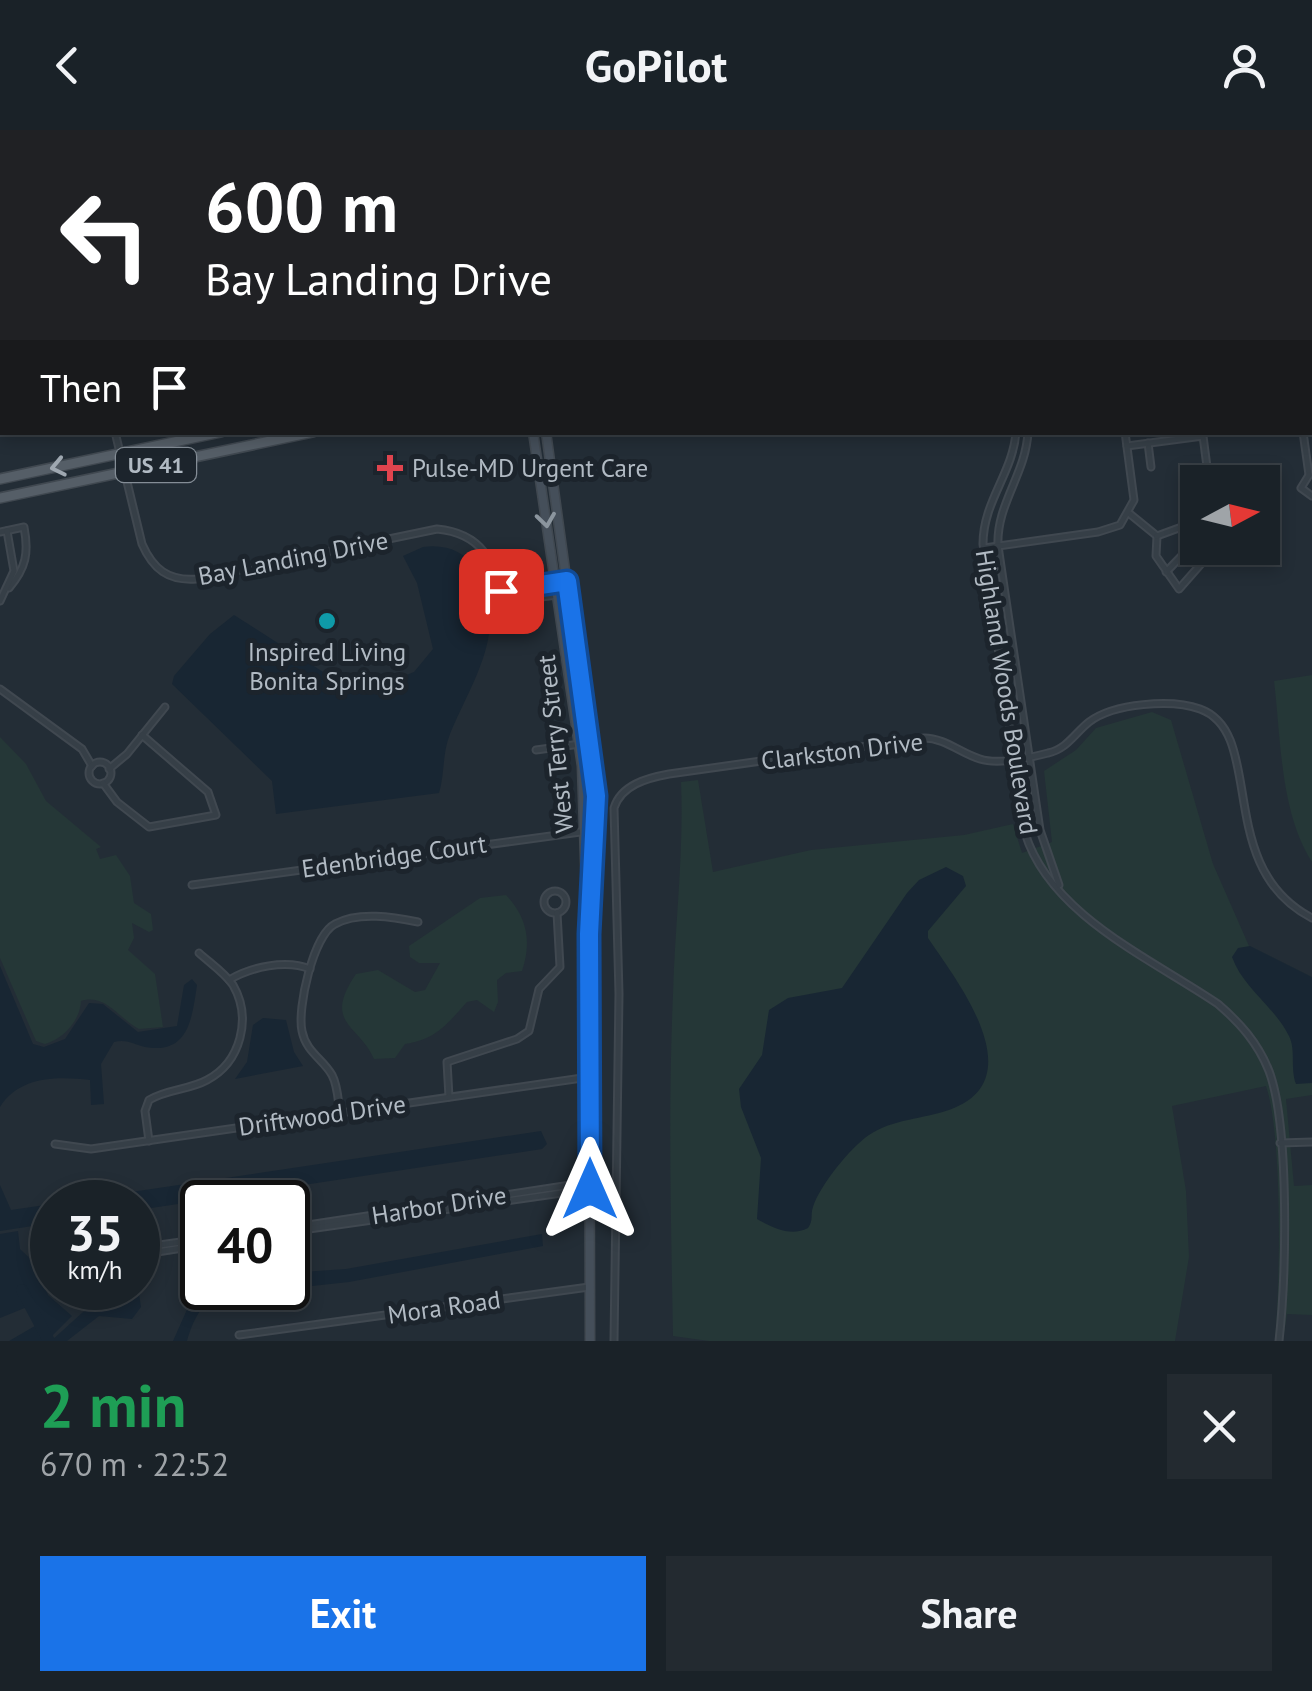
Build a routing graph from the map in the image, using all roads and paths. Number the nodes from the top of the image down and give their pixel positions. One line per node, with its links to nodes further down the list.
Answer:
1 (116, 435): 12 (street)
2 (208, 435): 12 (main road, US 41)
3 (299, 435): 15 (main road, US 41)
4 (534, 435): 30 (street, West Terry Street, one-way to 30)
5 (546, 435): 29 (street, West Terry Street)
6 (1015, 435): 25 (street, Highland Woods Boulevard)
7 (1027, 435): 24 (street, Highland Woods Boulevard)
8 (1126, 435): 11 (street)
9 (1303, 435): 16 (street)
10 (1148, 444): 11 (street); 13 (street); 14 (street)
11 (1127, 446): 20 (street)
12 (120, 454): 15 (street); 17 (main road, US 41, one-way to 17)
13 (1207, 465)
14 (1151, 468)
15 (124, 472): 19 (main road, US 41); 32 (street, Bay Landing Drive)
16 (1310, 475): 18 (street)
17 (0, 480)
18 (1312, 496)
19 (0, 498)
20 (1130, 514): 23 (street); 24 (street)
21 (1180, 528): 23 (street)
22 (4, 531): 31 (street); 31 (street)
23 (1157, 536): 28 (street)
24 (998, 546): 25 (street); 41 (street, Highland Woods Boulevard)
25 (984, 548): 42 (street, Highland Woods Boulevard)
26 (1180, 558): 28 (street)
27 (1199, 565): 28 (street)
28 (1166, 572)
29 (567, 581): 30 (street); 33 (street, West Terry Street)
30 (555, 583): 32 (street); 34 (street, West Terry Street)
31 (9, 588): 35 (street)
32 (501, 591): 34 (street, Bay Landing Drive)
33 (568, 594): 34 (street, Bay Landing Drive); 47 (street, West Terry Street)
34 (557, 595): 39 (street, West Terry Street)
35 (0, 602)
36 (0, 689): 43 (street)
37 (166, 707): 38 (street)
38 (142, 735): 44 (street); 45 (street)
39 (580, 744): 40 (street); 46 (street, West Terry Street)
40 (536, 750)
41 (1030, 756): 42 (street, Clarkston Drive); 49 (street, Highland Woods Boulevard); 51 (street, Clarkston Drive)
42 (1014, 758): 49 (street, Highland Woods Boulevard); 69 (street, Clarkston Drive)
43 (92, 766): 44 (street); 45 (street)
44 (109, 768): 45 (street)
45 (103, 784)
46 (585, 830): 47 (street, Edenbridge Court); 48 (street, Edenbridge Court); 53 (street, West Terry Street)
47 (596, 830): 53 (street, West Terry Street)
48 (192, 886)
49 (1060, 888): 62 (street, Highland Woods Boulevard)
50 (558, 913): 50 (street); 58 (street)
51 (1312, 918)
52 (418, 922): 55 (street)
53 (589, 934): 57 (street, West Terry Street)
54 (200, 953): 56 (street)
55 (310, 969): 56 (street); 59 (street)
56 (229, 980): 60 (street)
57 (589, 1077): 58 (street, Driftwood Drive); 64 (street, West Terry Street)
58 (449, 1097): 59 (street, Driftwood Drive)
59 (340, 1113): 60 (street, Driftwood Drive)
60 (149, 1141): 63 (street, Driftwood Drive)
61 (1312, 1142): 62 (street)
62 (1280, 1143): 70 (street, Highland Woods Boulevard)
63 (55, 1144)
64 (590, 1186): 65 (street, Harbor Drive); 66 (street, West Terry Street)
65 (310, 1227)
66 (590, 1287): 67 (street, Mora Road); 68 (street, West Terry Street)
67 (239, 1335)
68 (590, 1341)
69 (614, 1341)
70 (1279, 1341)

